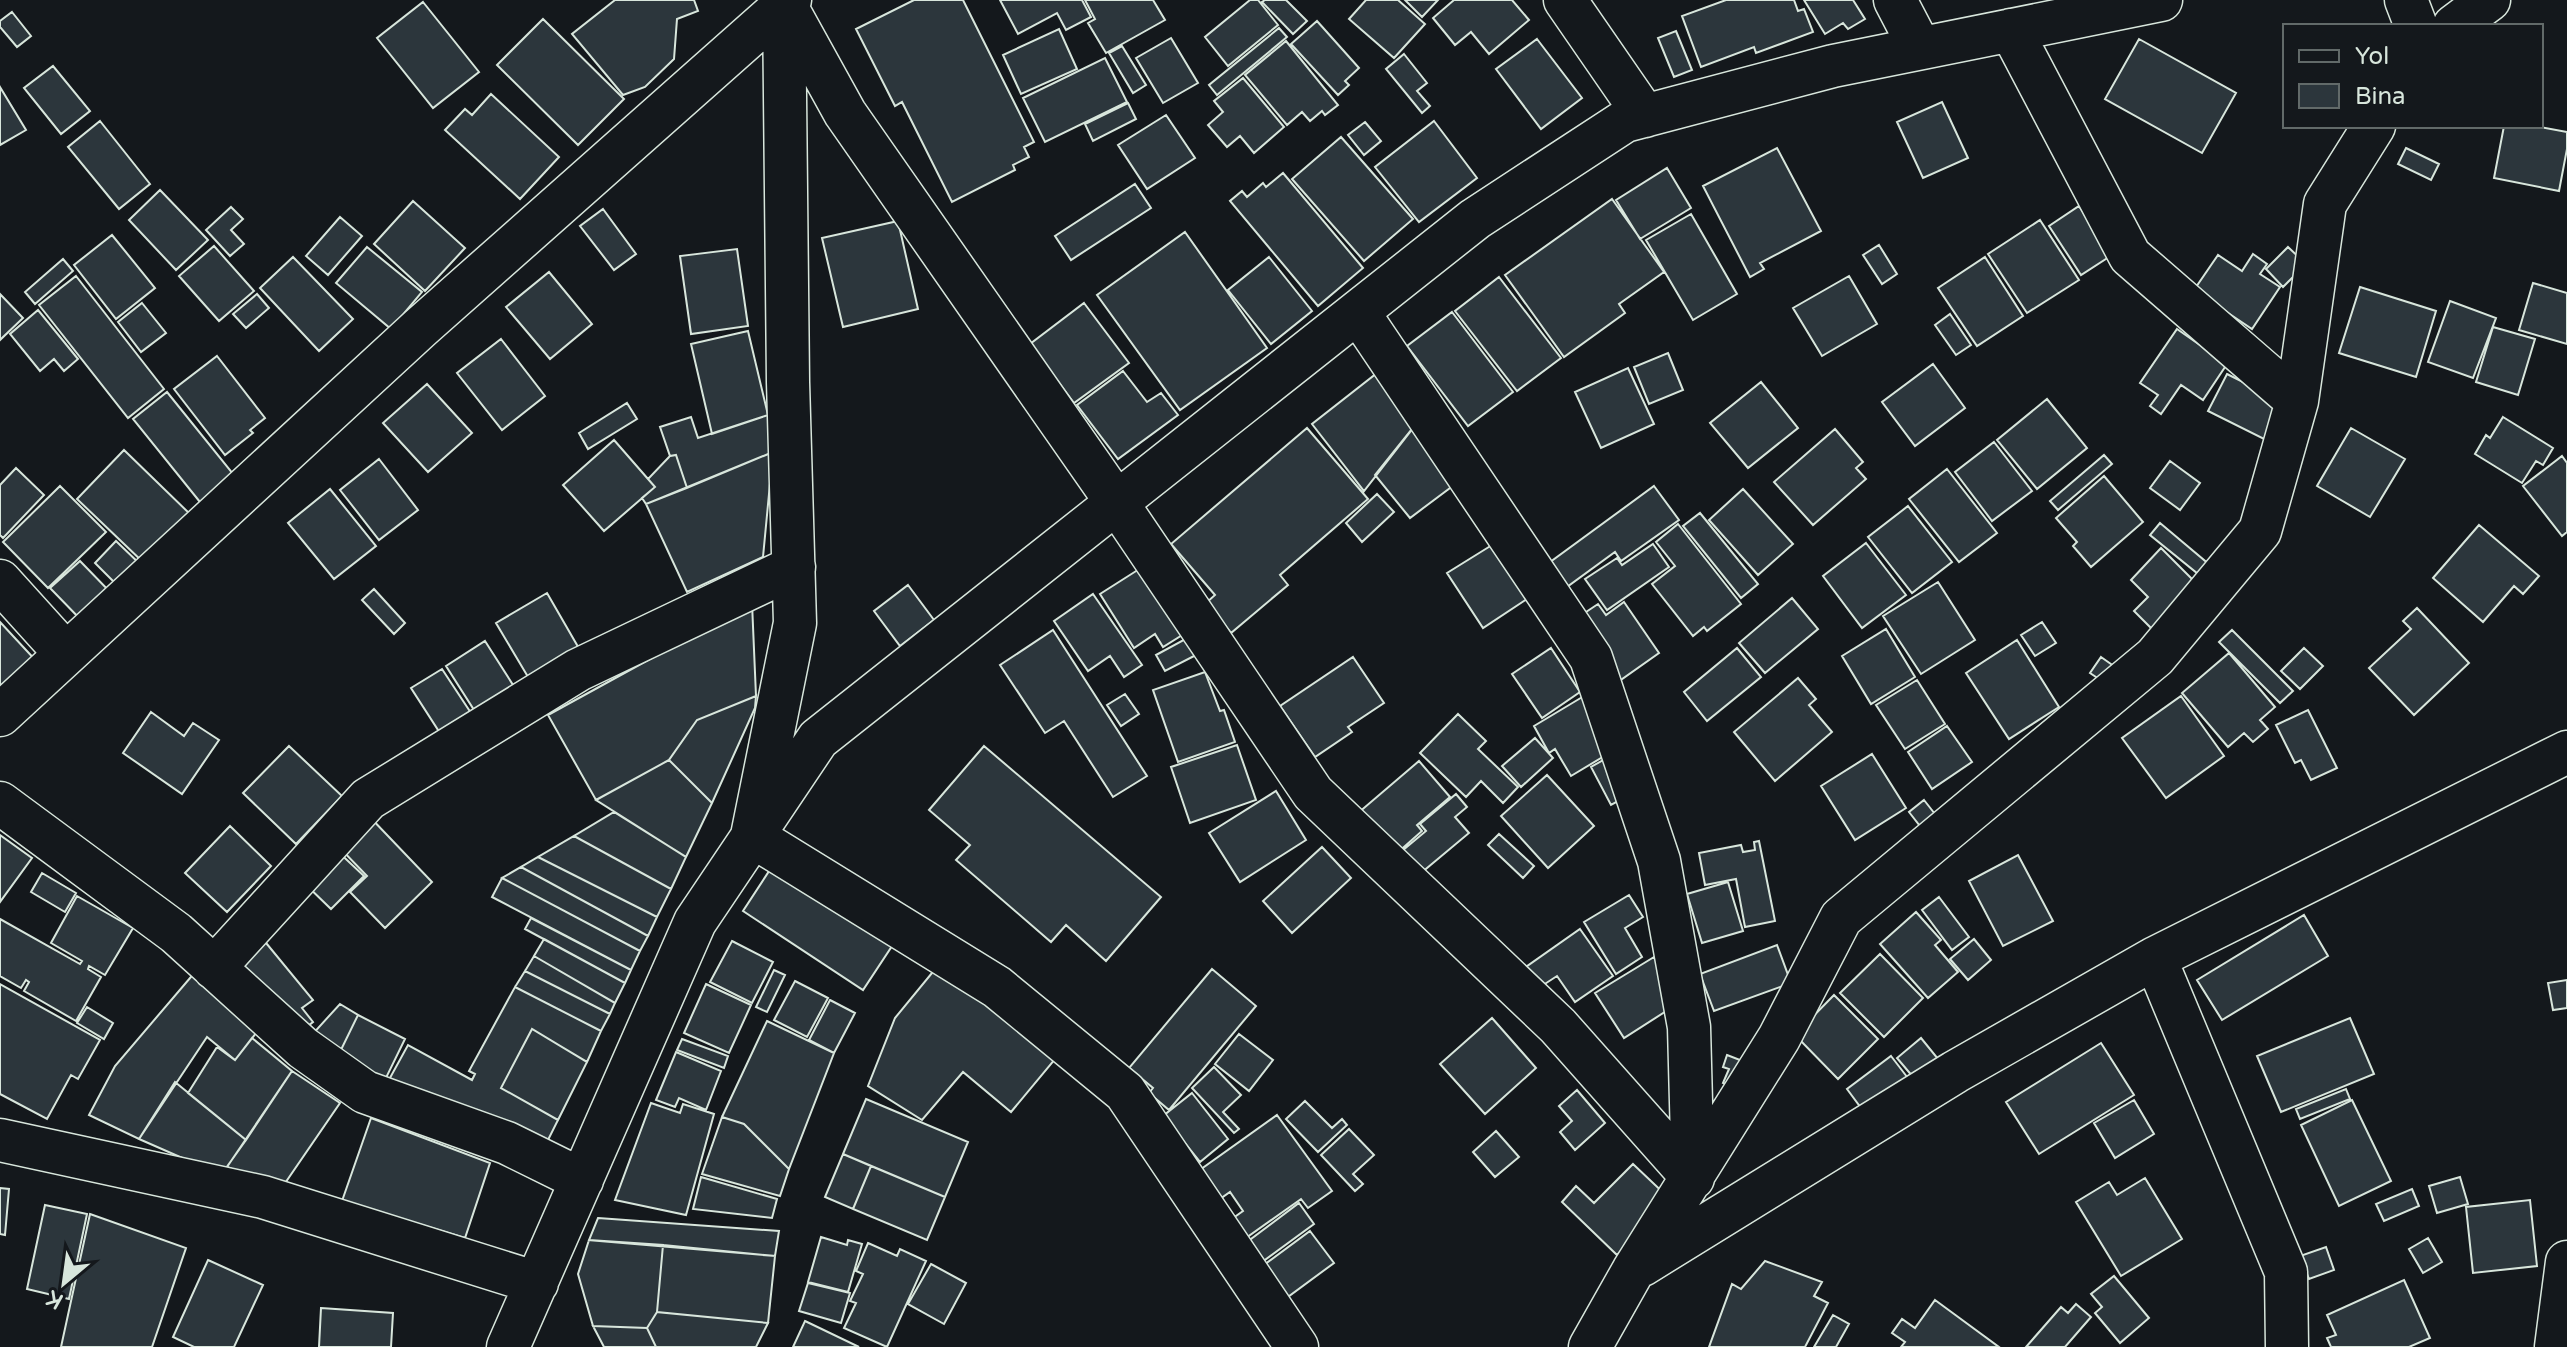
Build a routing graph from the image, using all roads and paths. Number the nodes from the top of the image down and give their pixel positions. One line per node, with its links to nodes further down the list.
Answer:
1 (1565, 0): 11 (street)
2 (1895, 0): 10 (street)
3 (2161, 0): 9 (street)
4 (2406, 0): 7 (street)
5 (2489, 0): 8 (street)
6 (786, 1): 15 (street); 16 (street); 18 (street)
7 (2415, 24)
8 (2457, 24)
9 (2011, 30): 10 (street); 14 (street)
10 (1920, 48): 11 (street)
11 (1645, 116): 13 (street)
12 (2373, 128): 14 (street)
13 (1358, 312): 15 (street); 26 (street)
14 (2297, 401): 26 (street)
15 (1117, 503): 22 (street); 26 (street)
16 (794, 567): 22 (street); 24 (street)
17 (0, 581): 18 (street)
18 (66, 654): 19 (street)
19 (0, 715)
20 (2565, 764): 23 (street)
21 (0, 803): 24 (street)
22 (752, 836): 27 (street); 32 (street)
23 (2155, 958): 29 (street); 34 (street)
24 (214, 968): 27 (street)
25 (0, 1140): 30 (street)
26 (1693, 1178): 29 (street)
27 (582, 1180): 30 (street)
28 (2567, 1262): 35 (street)
29 (1633, 1271): 33 (street)
30 (537, 1283): 31 (street)
31 (508, 1347)
32 (1297, 1347)
33 (1590, 1347)
34 (2287, 1347)
35 (2556, 1347)

